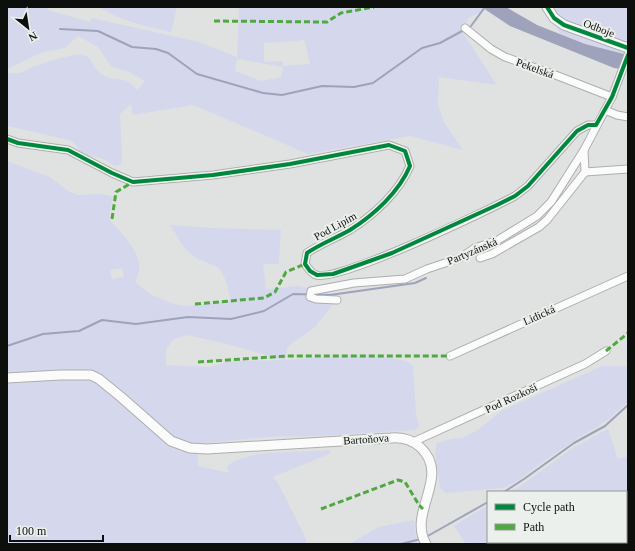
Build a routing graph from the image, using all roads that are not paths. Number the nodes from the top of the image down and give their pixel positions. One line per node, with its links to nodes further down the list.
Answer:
1 (547, 7): 3 (street, Odboje)
2 (465, 28): 5 (street, Pekelská)
3 (628, 48)
4 (628, 55): 5 (street)
5 (612, 97): 6 (street)
6 (605, 110): 7 (street); 8 (street)
7 (628, 117)
8 (596, 125): 9 (street, Pod Lipím); 10 (street)
9 (7, 139)
10 (584, 150): 12 (street); 15 (street, Partyzánská)
11 (628, 169): 12 (street)
12 (585, 172): 13 (street, Partyzánská)
13 (480, 258)
14 (628, 276): 17 (street, Lidická)
15 (337, 300)
16 (606, 351): 19 (street, Pod Rozkoší)
17 (450, 356)
18 (7, 378): 19 (street, Bartoňova)
19 (413, 442): 20 (street)
20 (426, 544)

